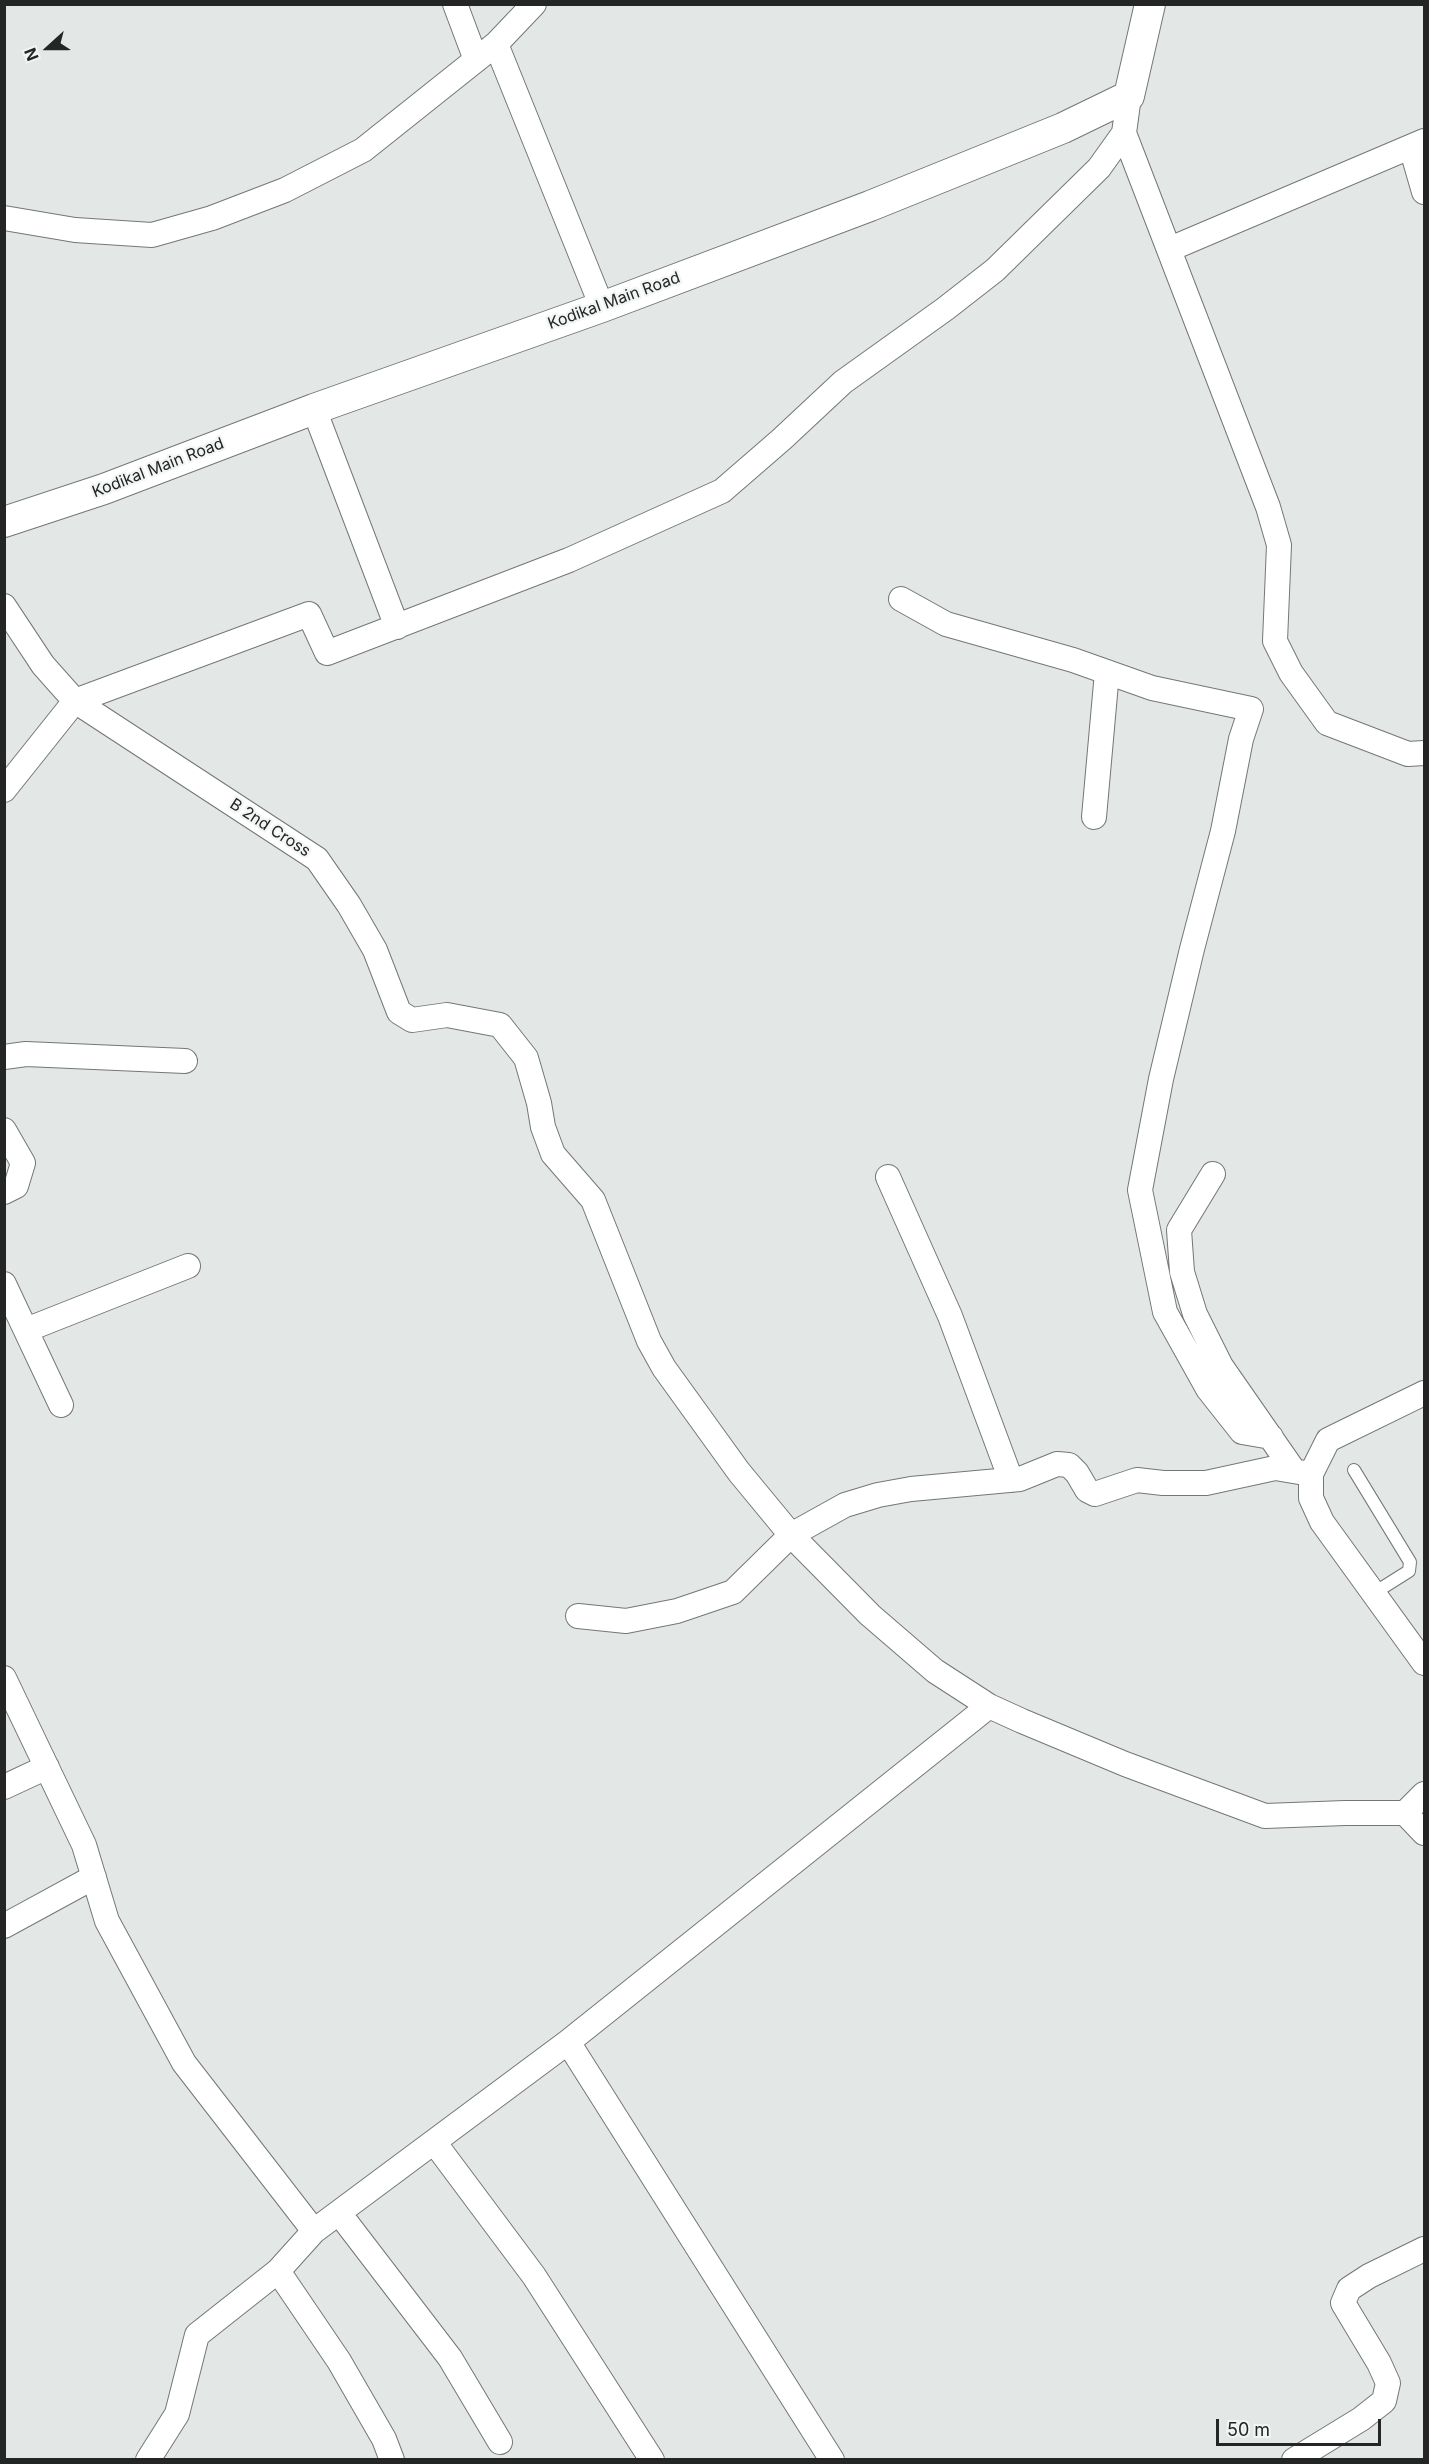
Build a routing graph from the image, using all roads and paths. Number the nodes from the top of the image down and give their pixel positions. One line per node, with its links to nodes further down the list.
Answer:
1 (454, 4): 5 (street)
2 (534, 4): 4 (street)
3 (1150, 4): 6 (street)
4 (496, 44): 5 (street); 12 (street)
5 (476, 60): 10 (street)
6 (1129, 96): 7 (street); 12 (street, Kodikal Main Road)
7 (1124, 133): 11 (street); 17 (street)
8 (1418, 144): 9 (street); 11 (street)
9 (1425, 192)
10 (4, 218)
11 (1170, 249): 20 (street)
12 (602, 306): 13 (street, Kodikal Main Road)
13 (314, 409): 14 (street, Kodikal Main Road); 17 (street)
14 (4, 522)
15 (901, 599): 18 (street)
16 (4, 606): 19 (street, B 2nd Cross)
17 (398, 627): 19 (street)
18 (1107, 672): 22 (street); 34 (street)
19 (75, 701): 21 (street); 38 (street, B 2nd Cross)
20 (1425, 753)
21 (4, 790)
22 (1094, 817)
23 (4, 1057): 24 (street)
24 (185, 1060)
25 (4, 1130): 28 (street)
26 (1213, 1174): 34 (street)
27 (888, 1177): 37 (street)
28 (4, 1192)
29 (188, 1266): 31 (street)
30 (4, 1284): 31 (street)
31 (26, 1330): 33 (street)
32 (1425, 1393): 36 (street)
33 (61, 1405)
34 (1271, 1437): 36 (street)
35 (1354, 1470): 39 (lane)
36 (1303, 1472): 37 (street); 39 (street)
37 (1011, 1480): 38 (street)
38 (791, 1535): 40 (street); 43 (street, B 2nd Cross)
39 (1374, 1593): 41 (street)
40 (578, 1616)
41 (1425, 1663)
42 (4, 1678): 44 (street)
43 (989, 1706): 47 (street, B 2nd Cross); 51 (street)
44 (47, 1767): 45 (street); 49 (street)
45 (4, 1787)
46 (1425, 1794): 47 (street)
47 (1405, 1813): 48 (street)
48 (1425, 1833)
49 (94, 1877): 50 (street); 54 (street)
50 (4, 1926)
51 (568, 2042): 52 (street); 61 (street)
52 (434, 2142): 53 (street); 60 (street)
53 (339, 2213): 54 (street); 57 (street)
54 (314, 2231): 56 (street)
55 (1425, 2249): 62 (street)
56 (278, 2271): 58 (street); 59 (street)
57 (500, 2442)
58 (148, 2460)
59 (392, 2460)
60 (652, 2460)
61 (832, 2460)
62 (1294, 2460)

